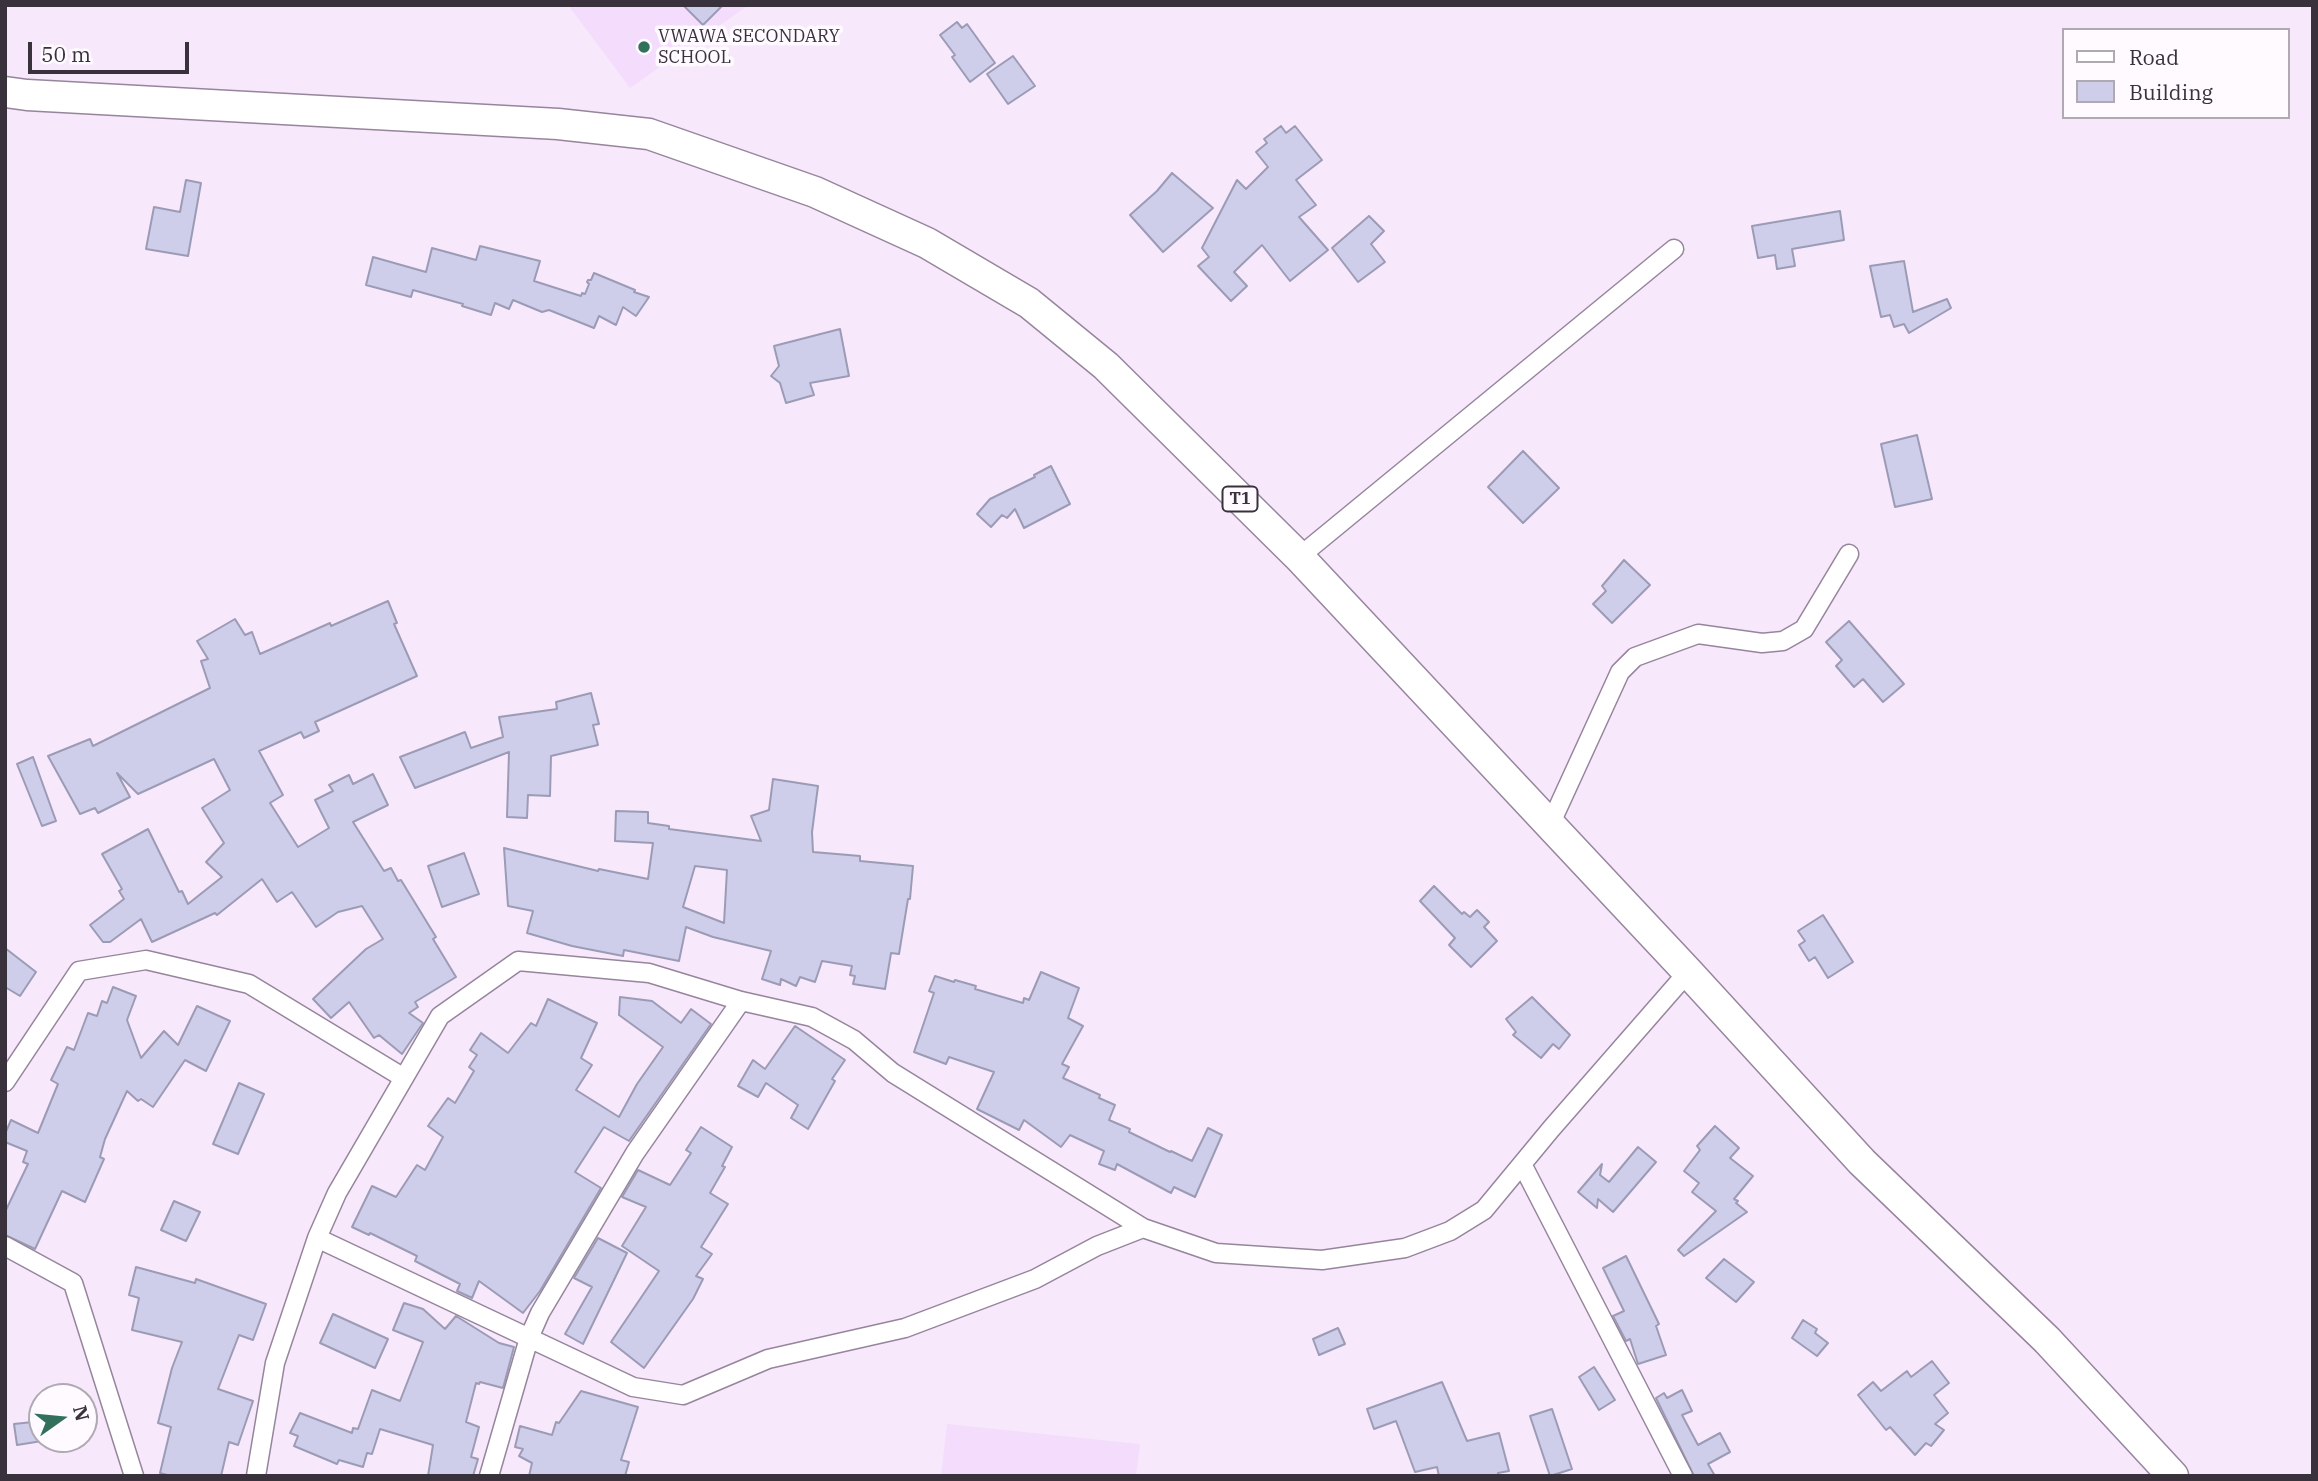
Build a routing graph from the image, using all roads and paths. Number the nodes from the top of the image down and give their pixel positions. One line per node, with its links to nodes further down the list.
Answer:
1 (5, 92): 4 (highway, T1)
2 (1674, 249): 4 (street)
3 (1849, 554): 5 (street)
4 (1299, 557): 5 (highway, T1)
5 (1550, 825): 6 (highway, T1)
6 (1688, 972): 10 (street); 19 (highway, T1)
7 (741, 1001): 8 (street); 11 (street); 14 (street)
8 (404, 1078): 9 (street); 12 (street)
9 (5, 1082)
10 (1522, 1164): 11 (street); 18 (street)
11 (1143, 1228): 14 (street)
12 (317, 1238): 14 (street); 16 (street)
13 (5, 1246): 15 (street)
14 (529, 1338): 17 (street)
15 (134, 1476)
16 (256, 1476)
17 (489, 1476)
18 (1683, 1476)
19 (2173, 1476)

